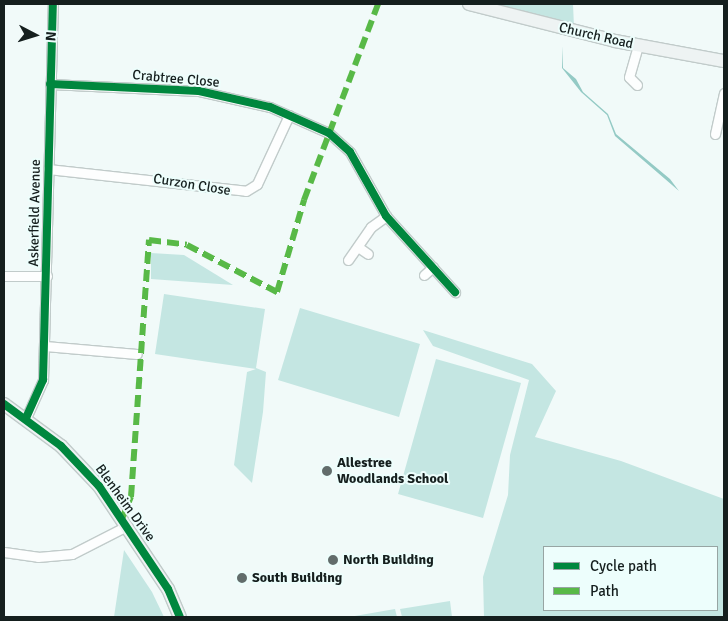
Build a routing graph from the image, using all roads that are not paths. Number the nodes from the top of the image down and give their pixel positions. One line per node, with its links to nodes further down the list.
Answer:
1 (53, 4): 5 (street, Askerfield Avenue)
2 (469, 4): 3 (street, Church Road)
3 (638, 46): 4 (street, Church Road); 6 (street)
4 (724, 61)
5 (50, 84): 8 (street, Crabtree Close); 10 (street, Askerfield Avenue)
6 (637, 85)
7 (724, 93): 9 (street)
8 (289, 115): 10 (street, Curzon Close); 11 (street, Crabtree Close)
9 (715, 134)
10 (48, 169): 18 (street, Askerfield Avenue)
11 (386, 216): 12 (street); 15 (street, Crabtree Close)
12 (358, 247): 13 (street); 14 (street)
13 (368, 254)
14 (348, 260)
15 (433, 268): 16 (street); 19 (street, Crabtree Close)
16 (424, 275)
17 (4, 276): 18 (street)
18 (47, 276): 20 (street, Askerfield Avenue)
19 (454, 292)
20 (45, 346): 21 (street); 23 (street, Askerfield Avenue)
21 (131, 356)
22 (4, 404): 23 (street, Blenheim Drive)
23 (26, 418): 24 (street, Blenheim Drive)
24 (127, 526): 25 (street); 26 (street, Blenheim Drive)
25 (4, 552)
26 (180, 617)

